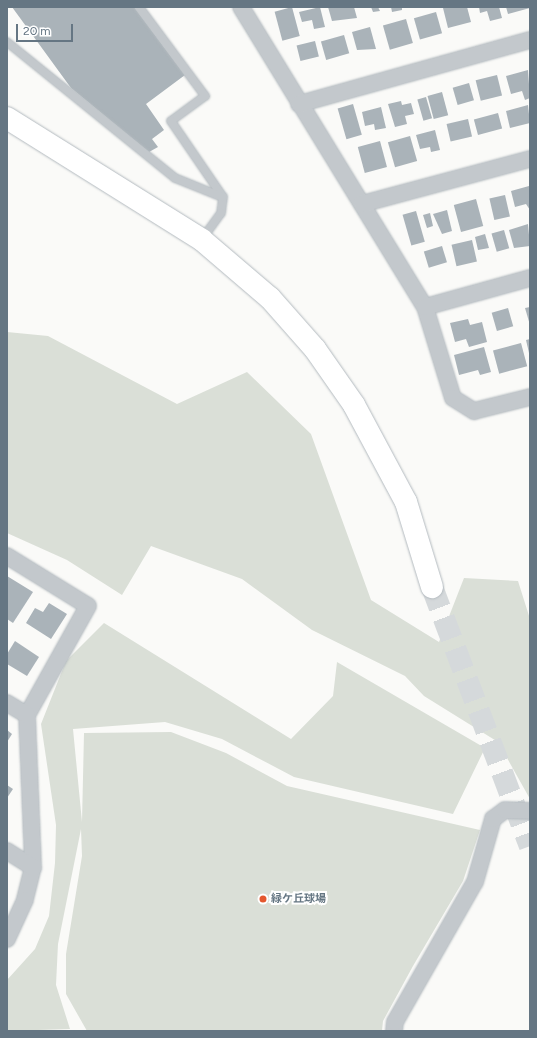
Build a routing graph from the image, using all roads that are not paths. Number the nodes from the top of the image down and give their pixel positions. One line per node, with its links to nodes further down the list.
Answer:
1 (139, 7): 8 (lane)
2 (241, 7): 5 (street)
3 (530, 40): 5 (street)
4 (7, 42): 8 (lane)
5 (299, 104): 9 (street)
6 (7, 118): 10 (street)
7 (530, 159): 9 (street)
8 (223, 197): 10 (lane)
9 (362, 204): 12 (street)
10 (202, 240): 15 (street)
11 (530, 278): 12 (street)
12 (425, 307): 13 (street)
13 (530, 397)
14 (7, 556): 17 (street)
15 (432, 587)
16 (7, 703): 17 (street)
17 (27, 715): 20 (street)
18 (530, 811): 22 (street)
19 (7, 851): 20 (street)
20 (33, 867): 21 (street)
21 (7, 939)
22 (394, 1031)

